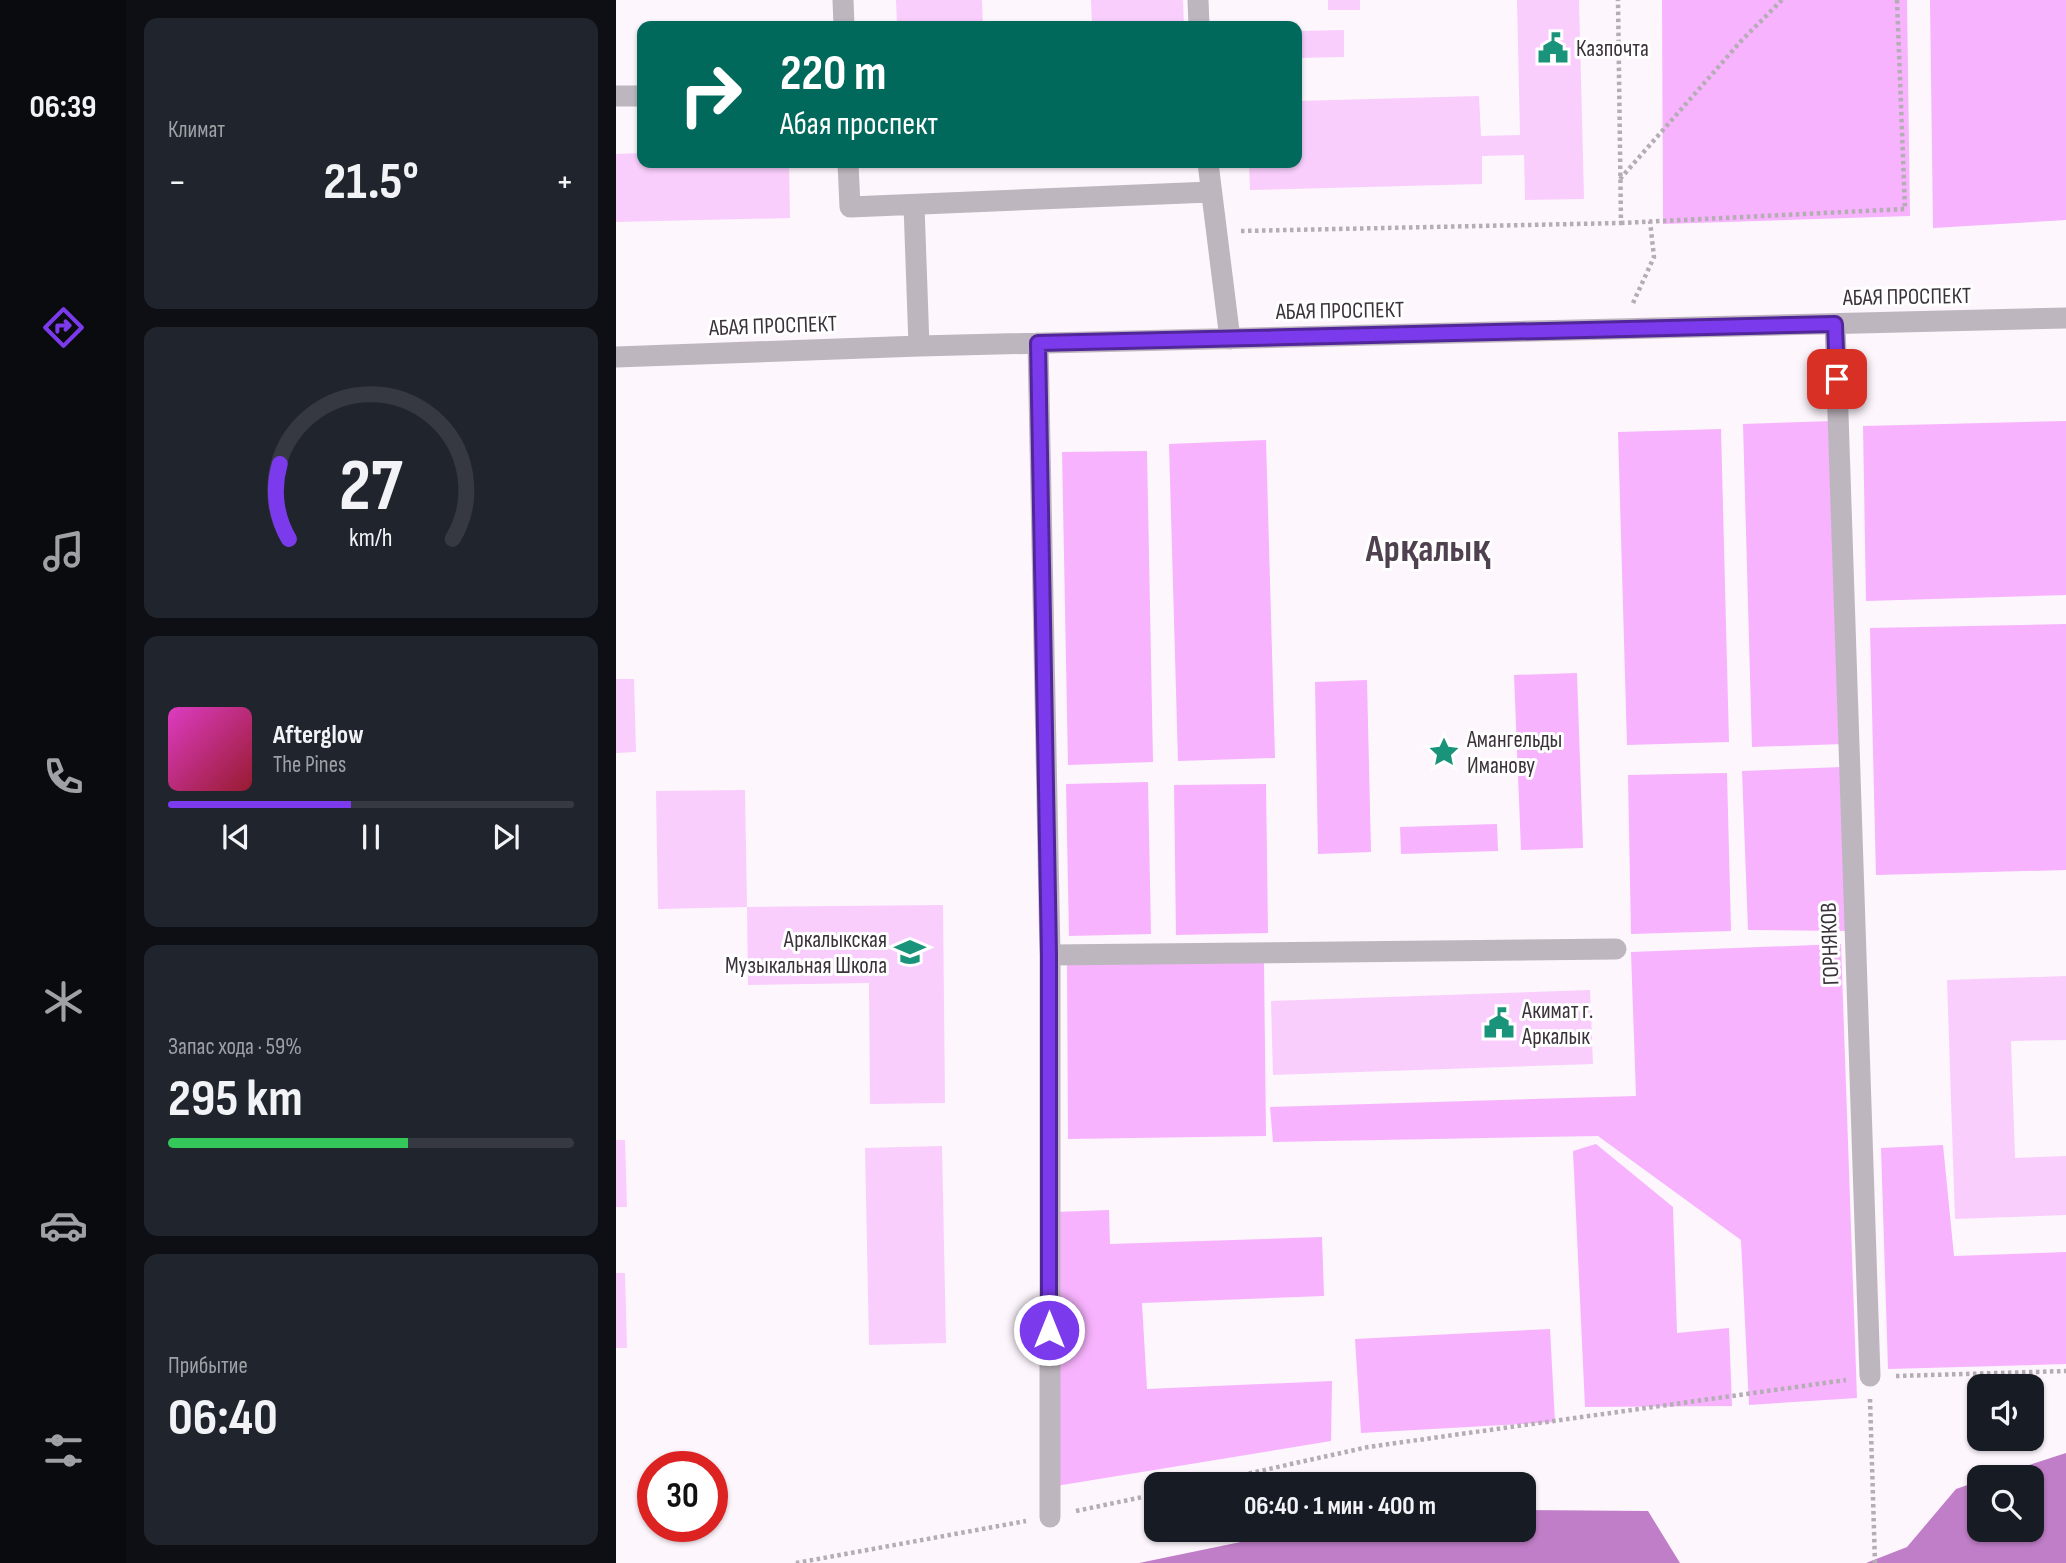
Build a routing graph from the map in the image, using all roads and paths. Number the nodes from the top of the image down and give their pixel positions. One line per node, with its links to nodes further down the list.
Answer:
1 (843, 0): 6 (street)
2 (1198, 0): 7 (street)
3 (1618, 0): 12 (path)
4 (1782, 0): 12 (path)
5 (1897, 0): 15 (path)
6 (844, 21)
7 (1199, 21)
8 (616, 96): 9 (street)
9 (637, 96)
10 (848, 168): 14 (street)
11 (1208, 168): 13 (street)
12 (1620, 179): 16 (path)
13 (1210, 192): 14 (street); 17 (street)
14 (914, 205): 23 (street)
15 (1650, 221): 16 (path); 20 (path)
16 (1621, 223): 17 (path)
17 (1215, 231): 21 (street)
18 (2066, 318): 19 (street, АБАЯ ПРОСПЕКТ)
19 (1835, 324): 20 (street, АБАЯ ПРОСПЕКТ); 28 (street, ГОРНЯКОВ)
20 (1622, 329): 21 (street, АБАЯ ПРОСПЕКТ)
21 (1230, 339): 22 (street, АБАЯ ПРОСПЕКТ)
22 (1038, 343): 23 (street, АБАЯ ПРОСПЕКТ); 26 (street)
23 (919, 346): 24 (street, АБАЯ ПРОСПЕКТ)
24 (616, 357)
25 (1616, 948): 26 (street)
26 (1049, 954): 31 (street)
27 (2066, 1371): 28 (path)
28 (1870, 1376): 29 (path); 33 (path)
29 (1255, 1472)
30 (1144, 1497): 31 (path)
31 (1049, 1517): 32 (path)
32 (796, 1563)
33 (1875, 1563)

